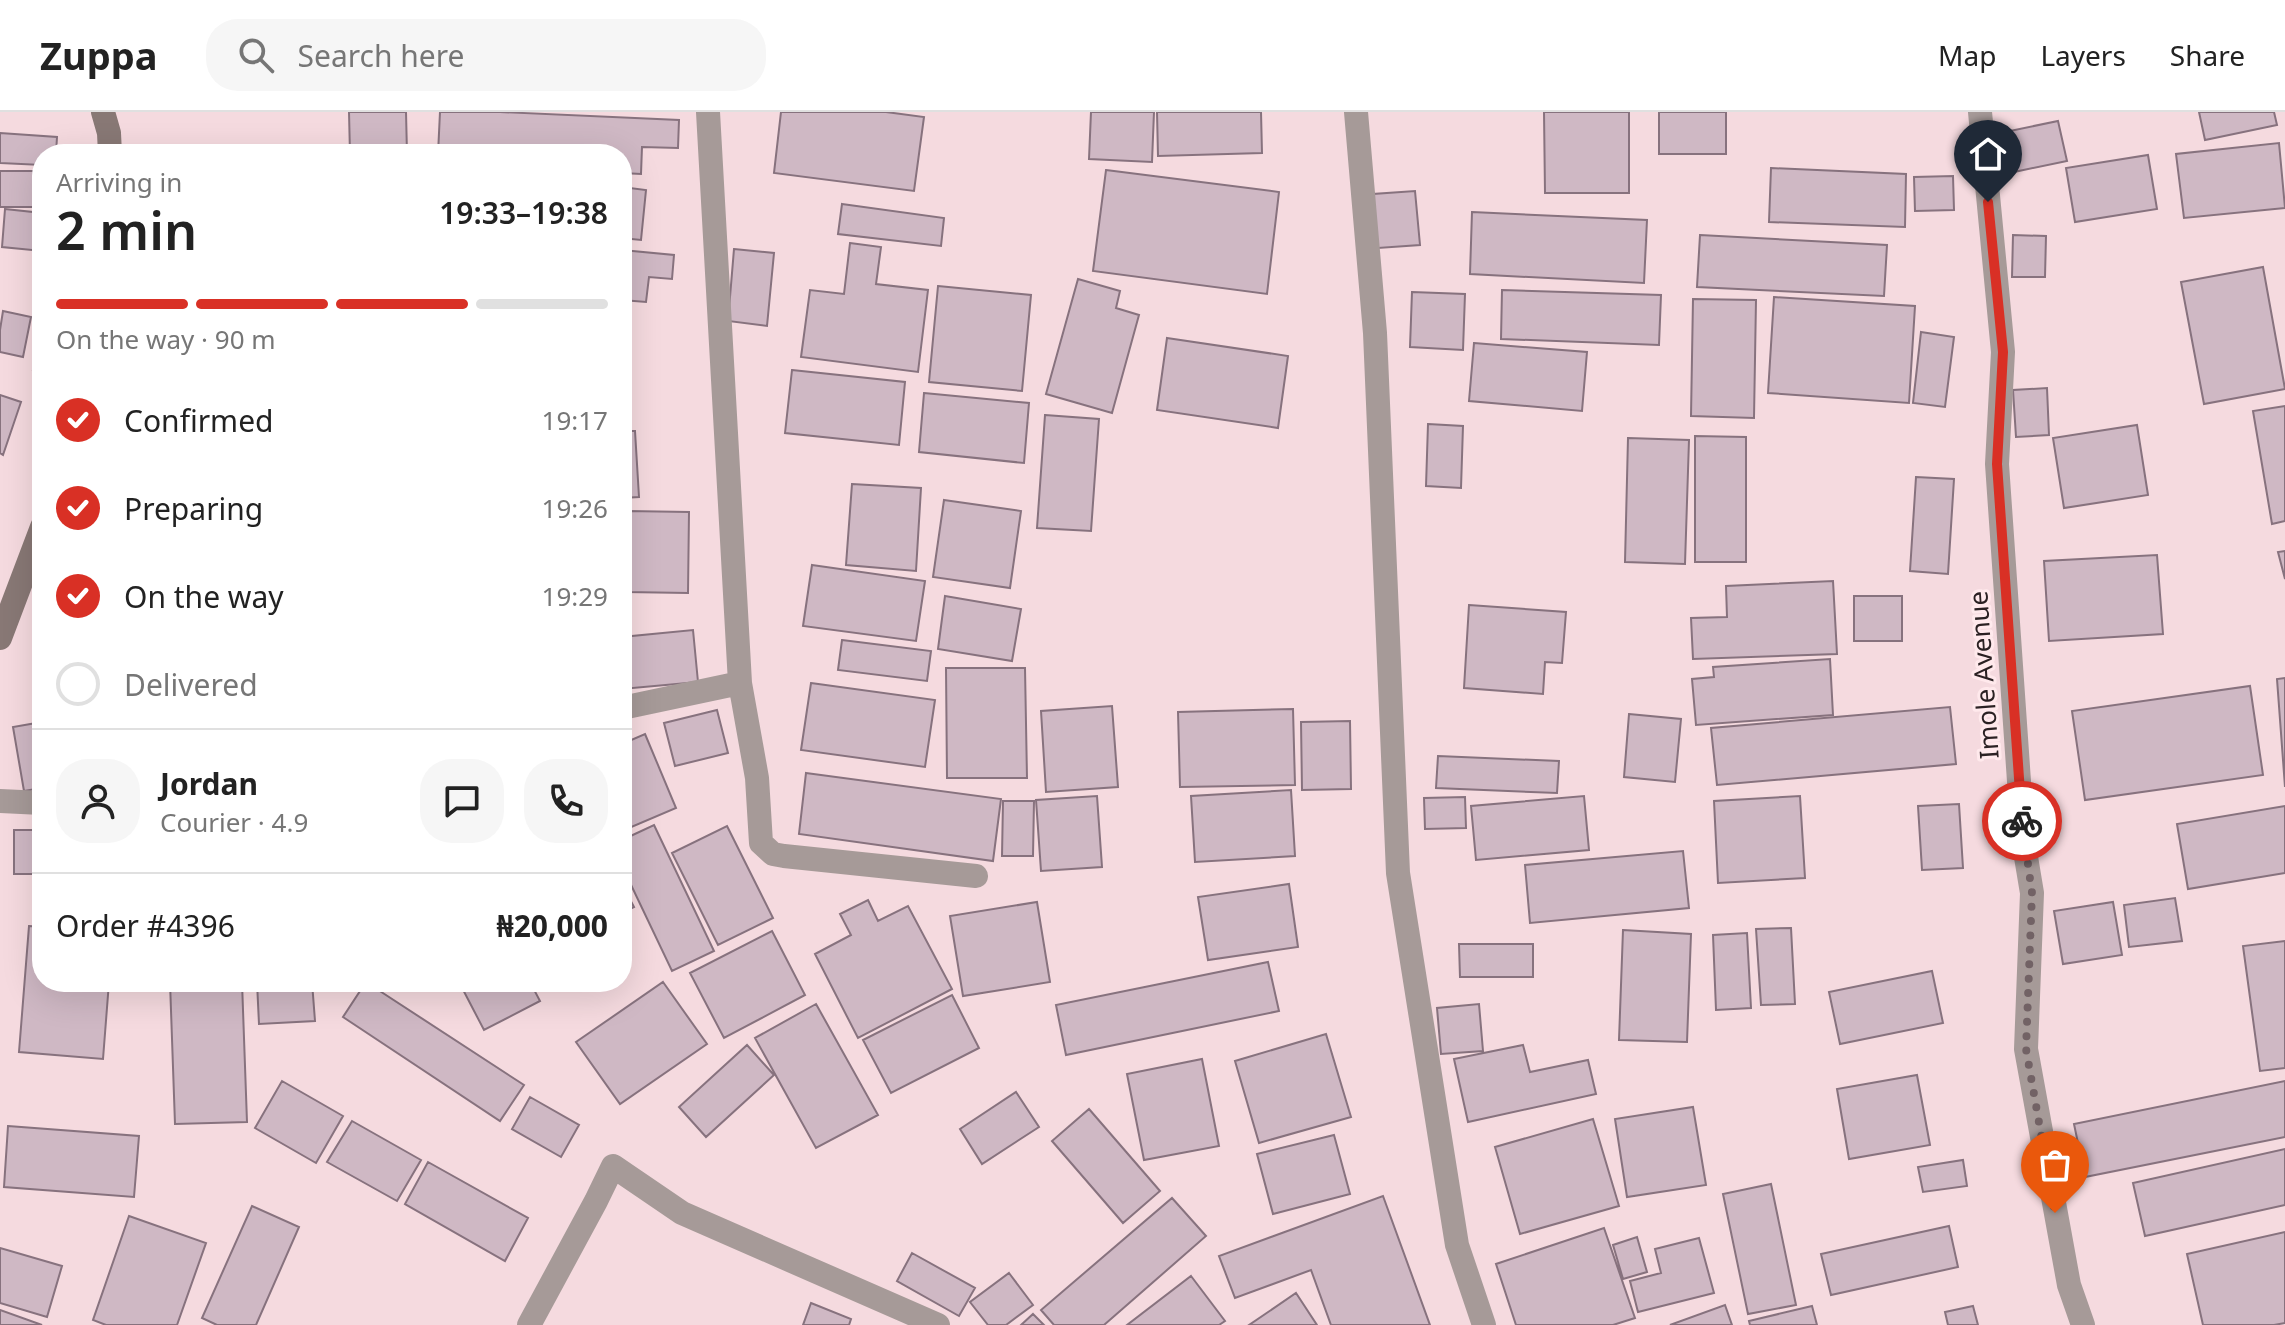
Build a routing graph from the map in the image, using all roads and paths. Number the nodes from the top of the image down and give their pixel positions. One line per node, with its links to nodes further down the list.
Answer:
1 (103, 112): 5 (street)
2 (708, 112): 8 (street)
3 (1356, 112): 15 (street)
4 (1980, 112): 16 (street, Imole Avenue)
5 (110, 144)
6 (32, 553): 7 (street)
7 (0, 638)
8 (740, 683): 9 (street); 12 (street)
9 (632, 706)
10 (0, 801): 11 (street)
11 (32, 803)
12 (976, 876)
13 (529, 1325): 14 (street)
14 (938, 1325)
15 (1484, 1325)
16 (2083, 1325)

